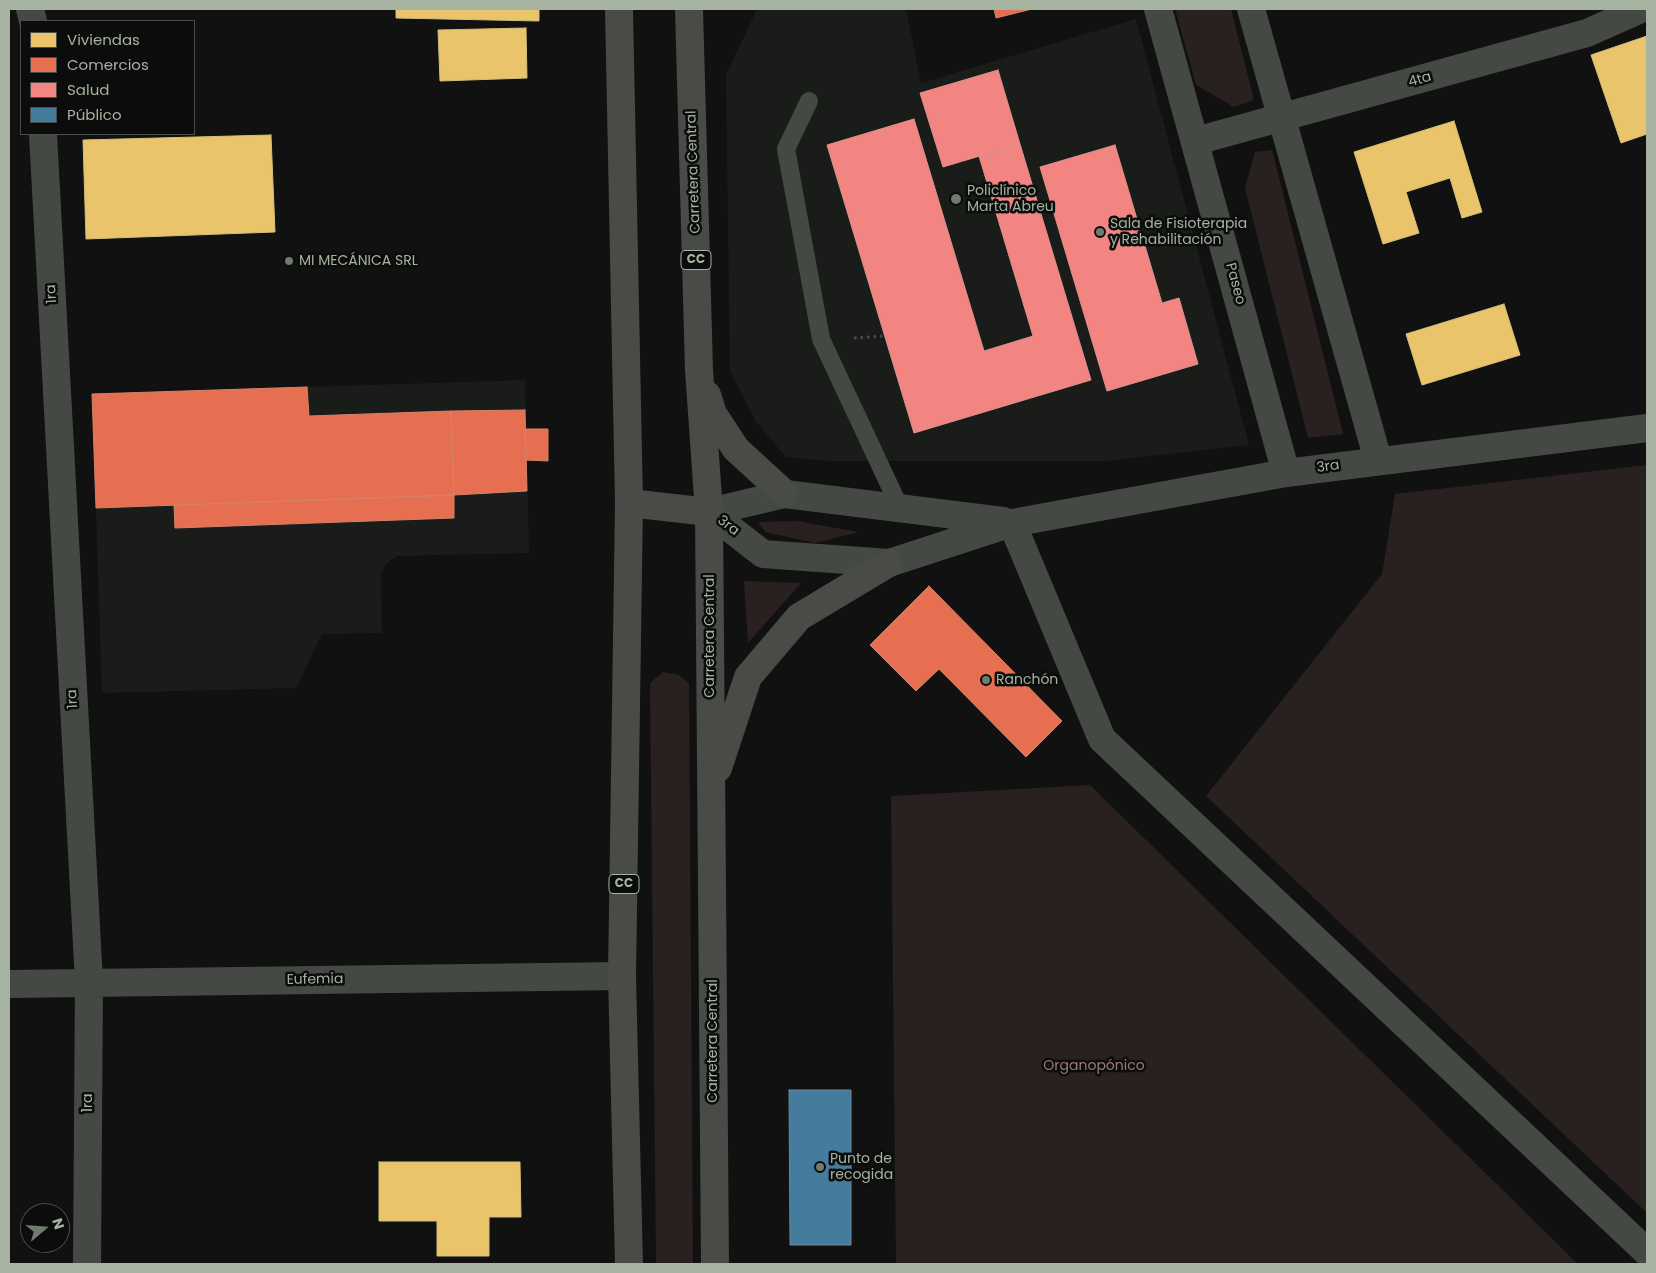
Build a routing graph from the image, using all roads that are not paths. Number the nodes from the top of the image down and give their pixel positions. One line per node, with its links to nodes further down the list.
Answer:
1 (619, 9): 15 (main road, CC)
2 (689, 9): 10 (main road, Carretera Central / CC)
3 (1158, 9): 9 (street, Paseo)
4 (1251, 9): 7 (street)
5 (1641, 9): 7 (street, 4ta)
6 (810, 101): 16 (lane)
7 (1282, 119): 9 (street, 4ta); 12 (street)
8 (43, 135): 22 (street, 1ra)
9 (1196, 141): 13 (street, Paseo)
10 (700, 370): 14 (main road); 17 (main road, Carretera Central / CC)
11 (1647, 428): 12 (street, 3ra)
12 (1378, 460): 13 (street, 3ra)
13 (1286, 473): 18 (street, 3ra)
14 (785, 494): 16 (street, 3ra); 17 (street, 3ra)
15 (629, 503): 17 (main road); 21 (main road, CC)
16 (901, 510): 18 (street, 3ra)
17 (709, 512): 19 (street, 3ra); 20 (main road, Carretera Central / CC)
18 (1012, 522): 19 (street, 3ra); 24 (street)
19 (889, 562): 20 (main road)
20 (711, 789): 27 (main road, Carretera Central / CC)
21 (622, 976): 22 (street, Eufemia); 26 (main road, CC)
22 (89, 982): 23 (street, Eufemia); 25 (street, 1ra)
23 (9, 984)
24 (1647, 1252)
25 (87, 1264)
26 (629, 1264)
27 (715, 1264)

